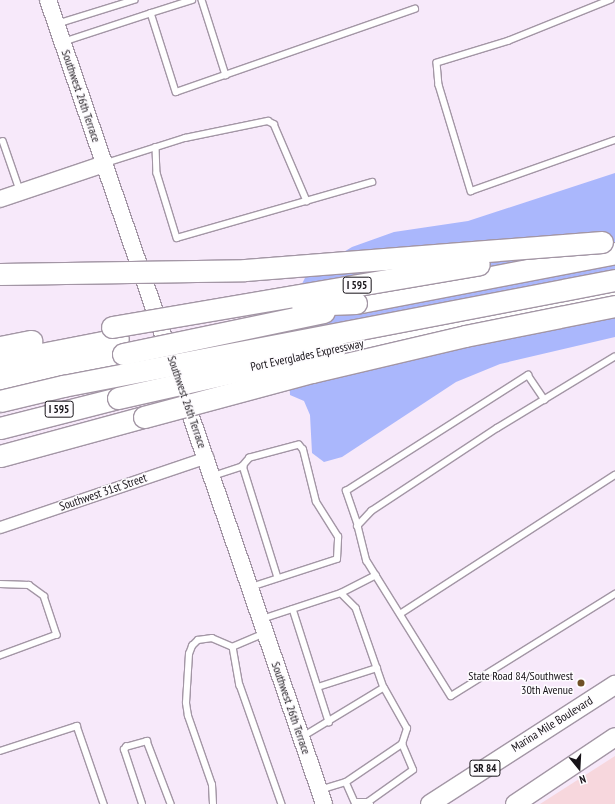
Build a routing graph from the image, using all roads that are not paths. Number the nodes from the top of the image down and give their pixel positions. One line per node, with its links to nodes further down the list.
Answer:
1 (48, 0): 8 (street, Southwest 26th Terrace)
2 (134, 0): 8 (lane)
3 (192, 0): 7 (lane)
4 (202, 0): 10 (lane)
5 (611, 0): 12 (lane)
6 (414, 9): 10 (lane)
7 (151, 13): 9 (lane); 10 (lane)
8 (57, 24): 9 (street, Southwest 26th Terrace)
9 (63, 42): 14 (street, Southwest 26th Terrace)
10 (226, 75)
11 (3, 140): 16 (lane)
12 (615, 140)
13 (156, 147): 14 (lane); 18 (lane); 18 (lane)
14 (104, 164): 16 (street); 37 (street, Southwest 26th Terrace)
15 (372, 182): 18 (lane)
16 (21, 192): 17 (street)
17 (0, 199)
18 (307, 201)
19 (610, 245): 20 (highway, bridge); 24 (highway, I 595, bridge); 24 (highway, bridge)
20 (0, 274)
21 (615, 280): 31 (highway, bridge)
22 (615, 293): 29 (highway, Port Everglades Expressway / I 595, bridge)
23 (615, 306): 36 (highway, bridge)
24 (118, 340): 25 (highway, I 595); 27 (highway); 28 (highway)
25 (0, 347)
26 (615, 357): 30 (lane)
27 (0, 362)
28 (0, 379)
29 (118, 398): 33 (highway, Port Everglades Expressway / I 595); 35 (highway)
30 (545, 400): 41 (lane); 41 (lane)
31 (0, 401)
32 (0, 416): 33 (highway)
33 (24, 416): 34 (highway, Port Everglades Expressway / I 595)
34 (0, 420)
35 (0, 428)
36 (0, 456)
37 (207, 457): 40 (street, Southwest 26th Terrace); 42 (street, Southwest 31st Street)
38 (243, 466): 40 (lane); 44 (lane); 44 (lane)
39 (615, 475): 50 (lane)
40 (213, 476): 46 (street, Southwest 26th Terrace)
41 (358, 526): 43 (lane)
42 (0, 527)
43 (376, 575): 47 (lane); 50 (lane)
44 (278, 578): 46 (lane)
45 (0, 584): 53 (lane)
46 (250, 587): 51 (street, Southwest 26th Terrace)
47 (341, 593): 49 (lane); 54 (lane)
48 (614, 596): 50 (lane)
49 (292, 609): 51 (lane); 56 (lane)
50 (400, 614)
51 (264, 626): 52 (lane); 60 (street, Southwest 26th Terrace)
52 (233, 647): 69 (lane); 70 (lane)
53 (0, 656)
54 (377, 668): 56 (lane); 57 (lane)
55 (615, 685): 71 (main road, Marina Mile Boulevard / SR 84)
56 (318, 687): 58 (lane)
57 (384, 688): 58 (lane); 61 (lane)
58 (329, 722): 60 (lane)
59 (615, 737): 72 (main road)
60 (302, 739): 64 (street, Southwest 26th Terrace)
61 (402, 744): 63 (lane); 65 (lane)
62 (0, 751): 66 (lane)
63 (346, 782): 64 (lane); 65 (lane)
64 (321, 797)
65 (369, 803)
66 (104, 804)
67 (142, 804): 68 (lane)
68 (171, 804)
69 (213, 804)
70 (282, 804)
71 (430, 804)
72 (515, 804)

